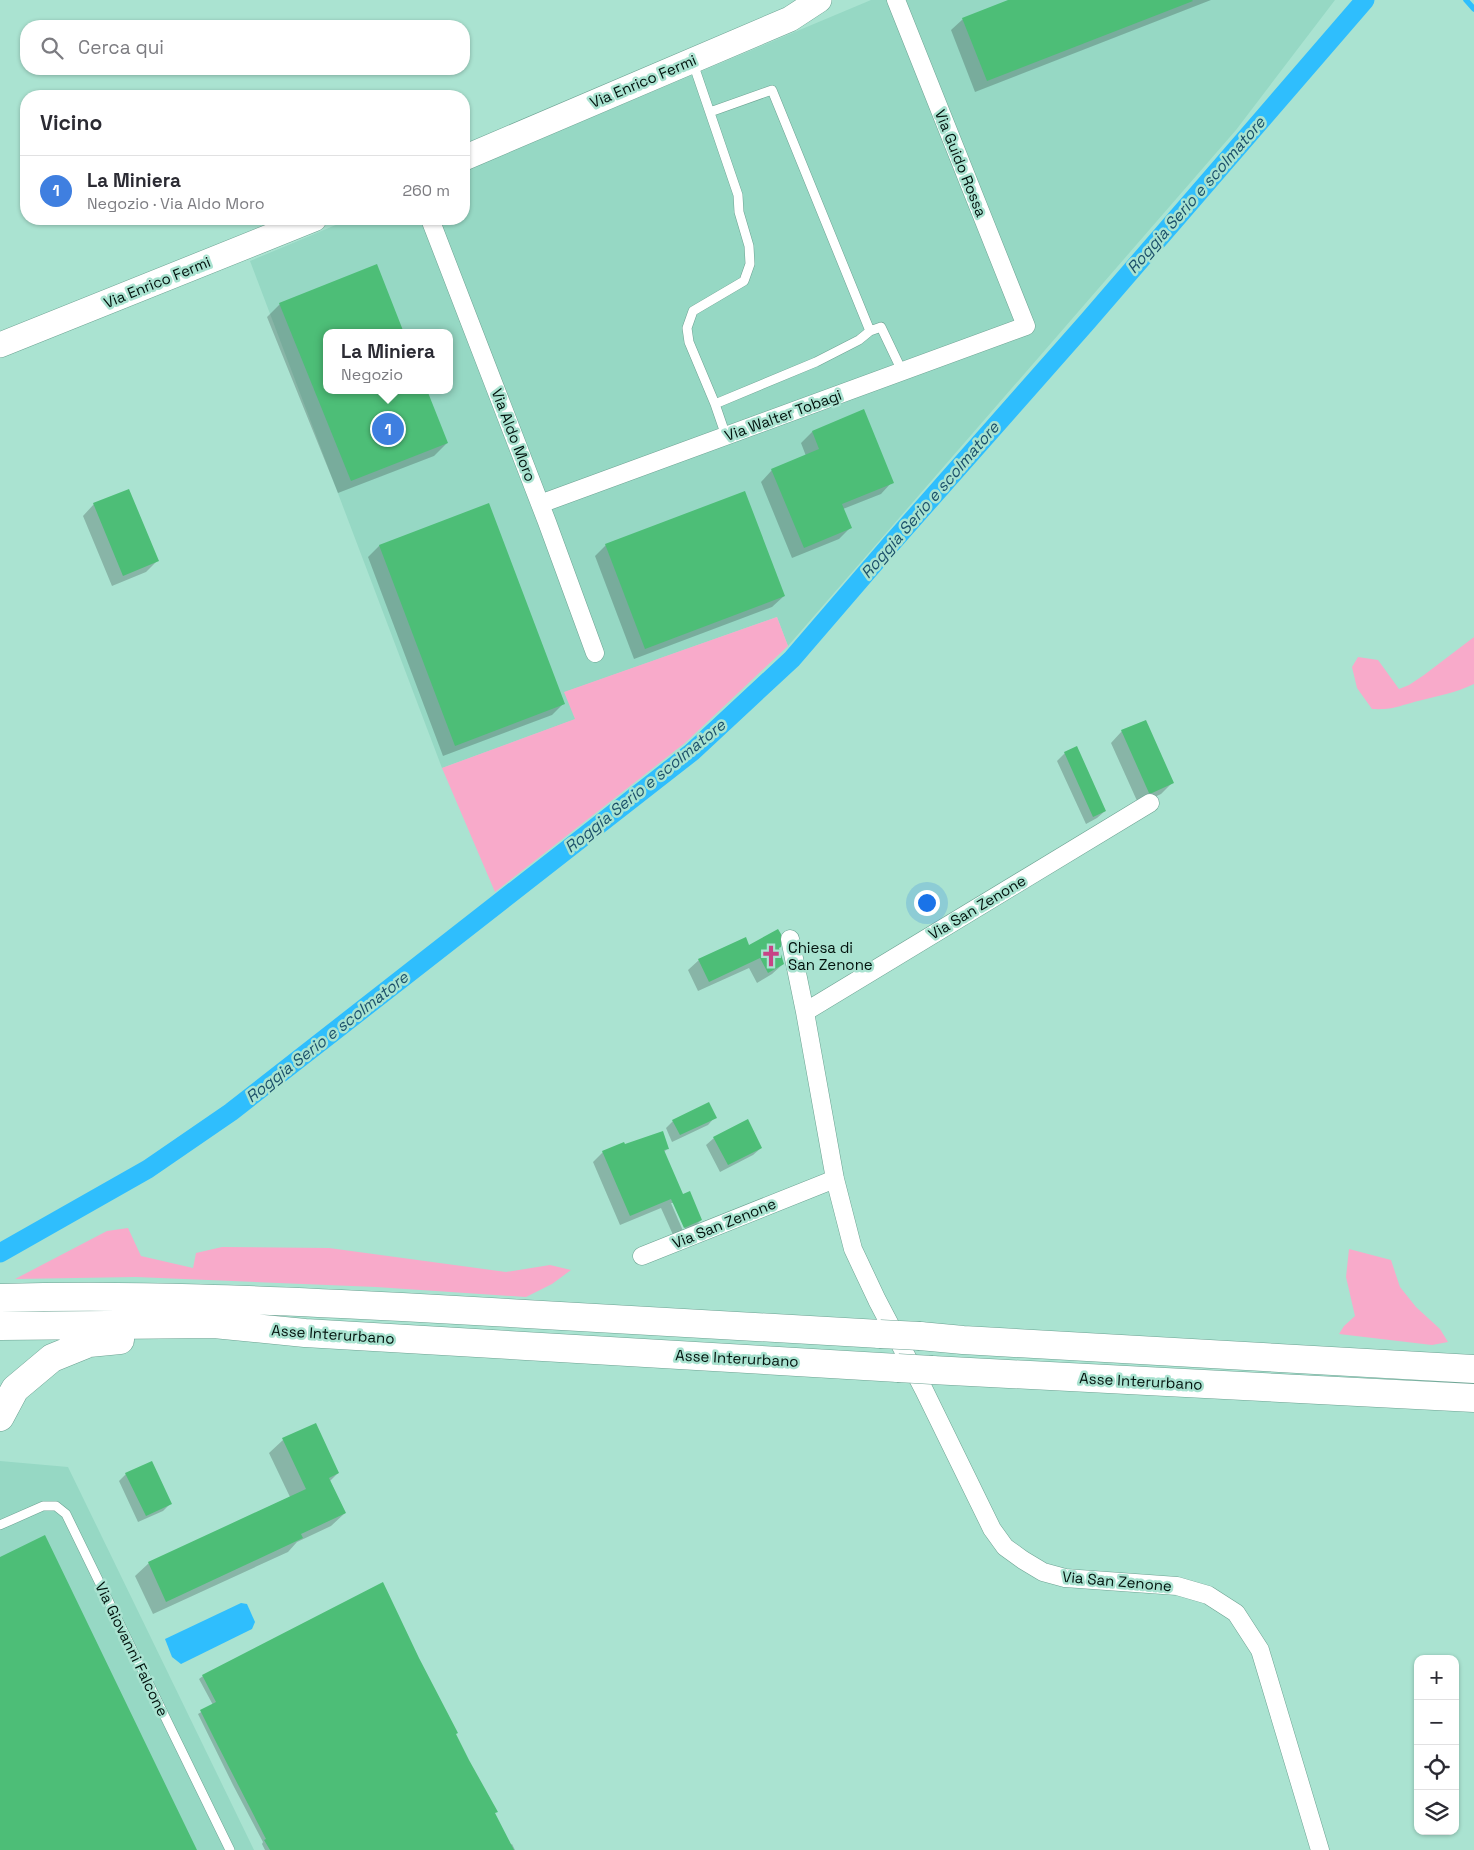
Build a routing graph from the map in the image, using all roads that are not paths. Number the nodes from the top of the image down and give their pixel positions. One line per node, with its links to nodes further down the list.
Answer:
1 (896, 0): 8 (street, Via Guido Rossa)
2 (817, 1): 3 (street, Via Enrico Fermi)
3 (692, 60): 4 (lane); 5 (street, Via Enrico Fermi)
4 (710, 112): 9 (lane); 12 (lane)
5 (470, 155)
6 (299, 225): 10 (street, Via Enrico Fermi)
7 (432, 225): 14 (street, Via Aldo Moro)
8 (1026, 326): 11 (street, Via Walter Tobagi)
9 (870, 331): 11 (lane); 12 (lane)
10 (0, 345)
11 (902, 372): 13 (street, Via Walter Tobagi)
12 (715, 404): 13 (lane)
13 (726, 436): 14 (street, Via Walter Tobagi)
14 (540, 504): 15 (street, Via Aldo Moro)
15 (595, 653)
16 (1150, 803): 18 (street, Via San Zenone)
17 (790, 939): 18 (street, Via San Zenone)
18 (805, 1012): 19 (street, Via San Zenone)
19 (835, 1179): 20 (street, Via San Zenone); 29 (street, Via San Zenone)
20 (642, 1256)
21 (0, 1298): 22 (highway, Asse Interurbano)
22 (214, 1311): 23 (highway, Asse Interurbano); 24 (highway, Asse Interurbano, bridge); 25 (highway, Asse Interurbano, bridge); 26 (highway)
23 (0, 1326)
24 (1474, 1369)
25 (1474, 1398)
26 (0, 1417)
27 (0, 1525): 28 (lane, Via Giovanni Falcone)
28 (230, 1850)
29 (1320, 1850)

